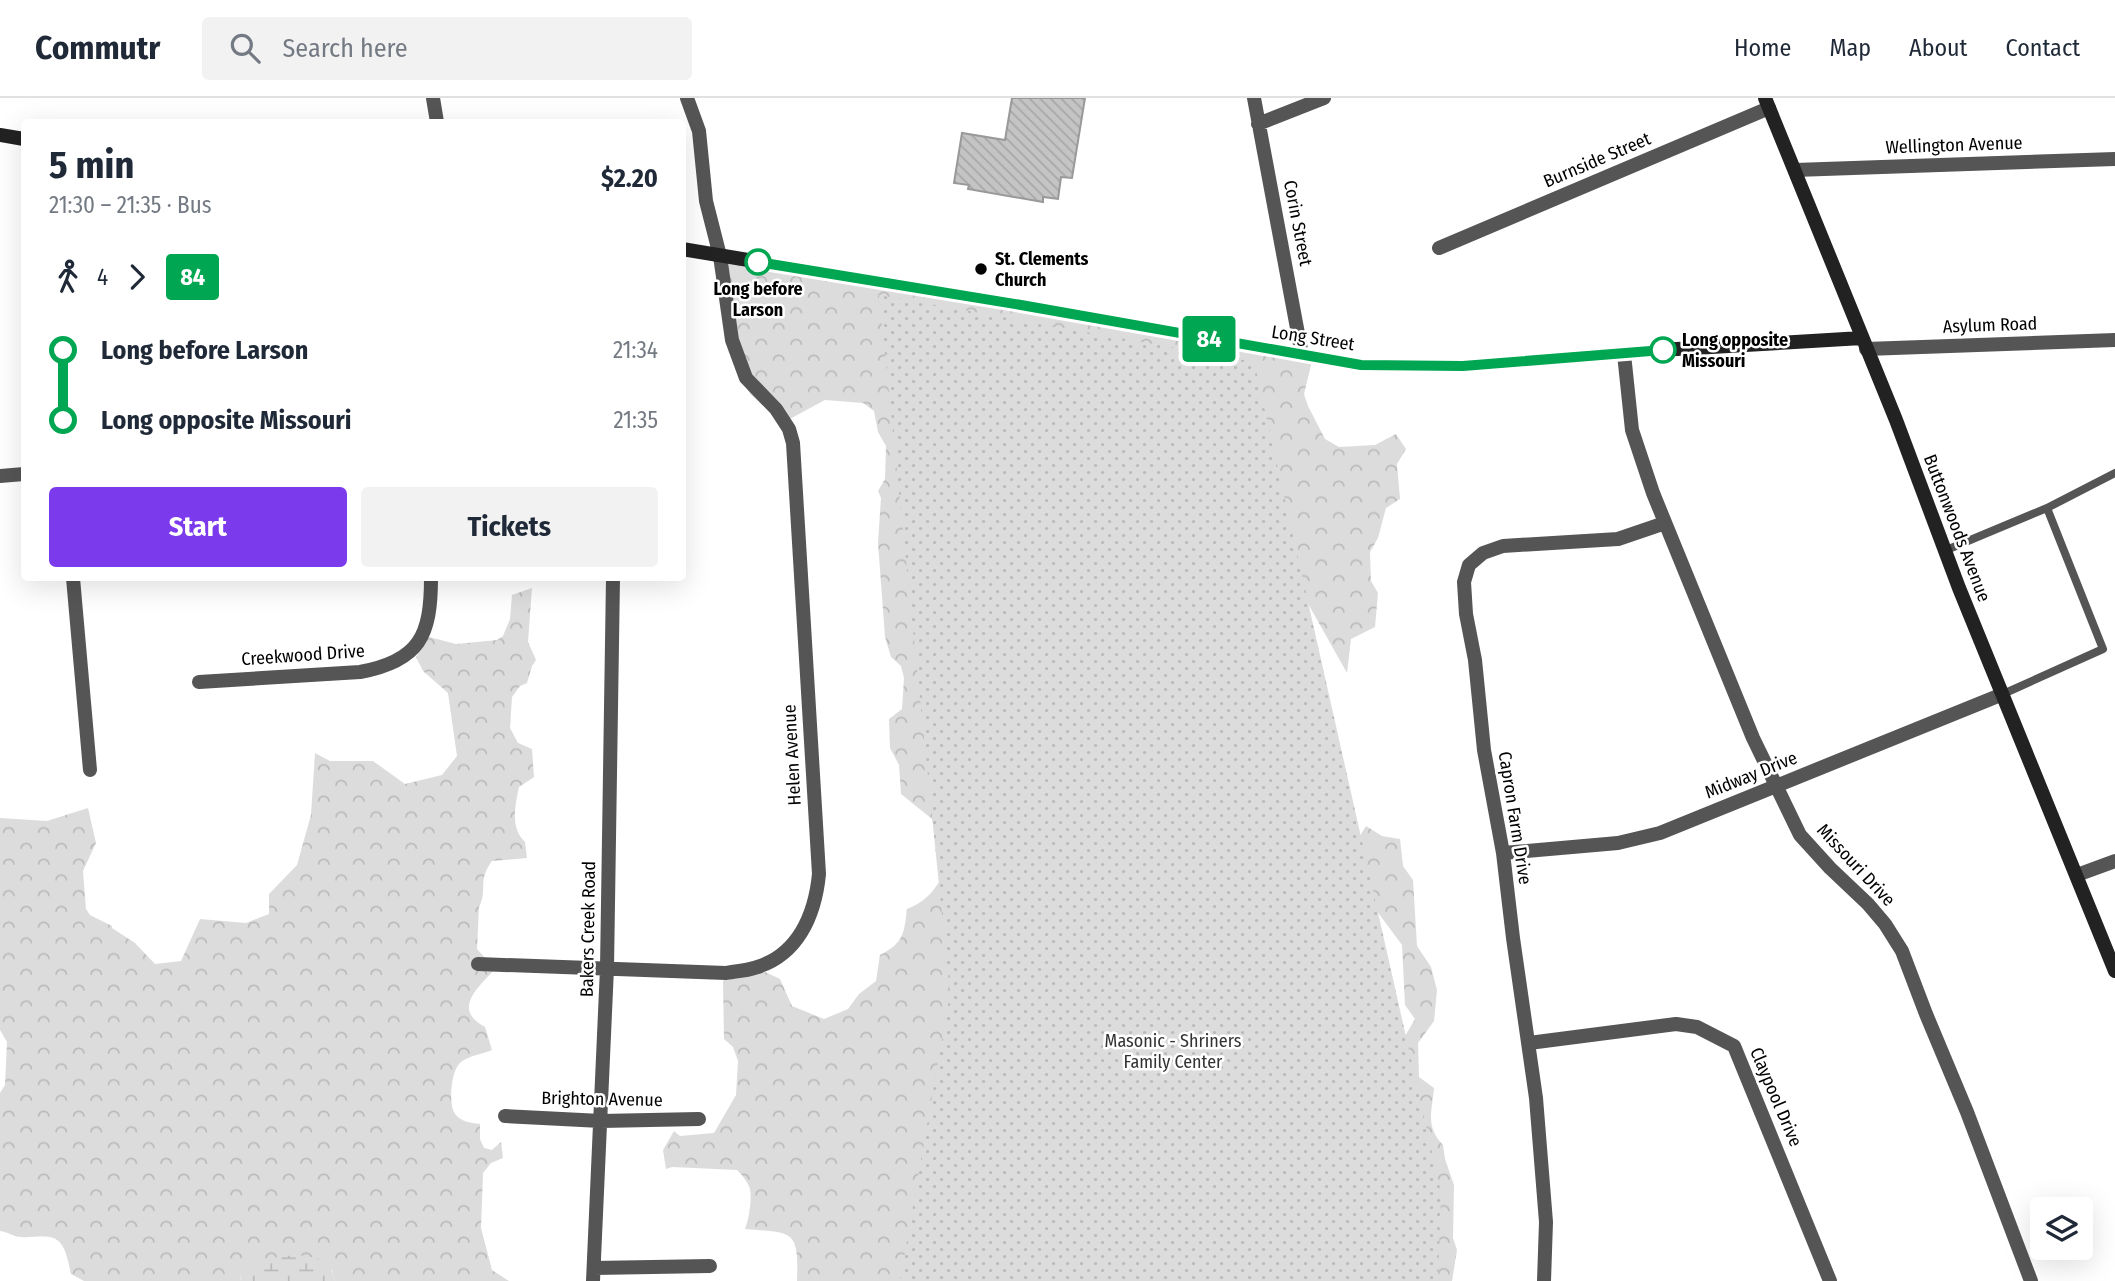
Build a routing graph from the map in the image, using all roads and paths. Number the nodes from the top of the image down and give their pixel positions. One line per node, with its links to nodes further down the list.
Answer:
1 (432, 98): 6 (street)
2 (687, 98): 14 (street, Helen Avenue)
3 (1254, 98): 7 (street, Corin Street)
4 (1324, 98): 7 (street)
5 (1767, 103): 11 (street, Buttonwoods Avenue); 12 (street, Burnside Street)
6 (436, 119)
7 (1258, 124): 18 (street, Corin Street)
8 (0, 135): 9 (street)
9 (21, 138)
10 (2115, 159): 11 (street, Wellington Avenue)
11 (1795, 170): 16 (street, Buttonwoods Avenue)
12 (1439, 248)
13 (686, 250): 14 (street, Long Street)
14 (720, 256): 18 (street, Long Street); 36 (street, Helen Avenue)
15 (2115, 340): 16 (street, Asylum Road)
16 (1864, 344): 17 (street, Long Street); 24 (street, Buttonwoods Avenue)
17 (1625, 354): 18 (street, Long Street); 23 (street, Missouri Drive)
18 (1302, 355)
19 (2115, 473): 22 (lane)
20 (21, 474): 21 (street)
21 (0, 476)
22 (2047, 508): 24 (lane); 29 (lane)
23 (1665, 523): 31 (street, Missouri Drive); 32 (street, Capron Farm Drive)
24 (1944, 551): 29 (street, Buttonwoods Avenue)
25 (73, 581): 30 (street)
26 (431, 581): 28 (street, Creekwood Drive)
27 (613, 581): 36 (street, Bakers Creek Road)
28 (199, 682)
29 (2003, 694): 31 (street, Midway Drive); 34 (street, Buttonwoods Avenue)
30 (90, 770)
31 (1775, 786): 32 (street, Midway Drive); 46 (street, Missouri Drive)
32 (1503, 853): 38 (street, Capron Farm Drive)
33 (2115, 861): 34 (street)
34 (2077, 875): 37 (street, Buttonwoods Avenue)
35 (478, 964): 36 (street, Helen Avenue)
36 (607, 968): 41 (street, Bakers Creek Road)
37 (2115, 971)
38 (1528, 1043): 44 (street, Capron Farm Drive); 45 (street, Claypool Drive)
39 (505, 1116): 41 (street, Brighton Avenue)
40 (699, 1119): 41 (street, Brighton Avenue)
41 (601, 1121): 43 (street, Bakers Creek Road)
42 (710, 1266): 43 (street)
43 (594, 1275)
44 (1544, 1281)
45 (1830, 1281)
46 (2031, 1281)

